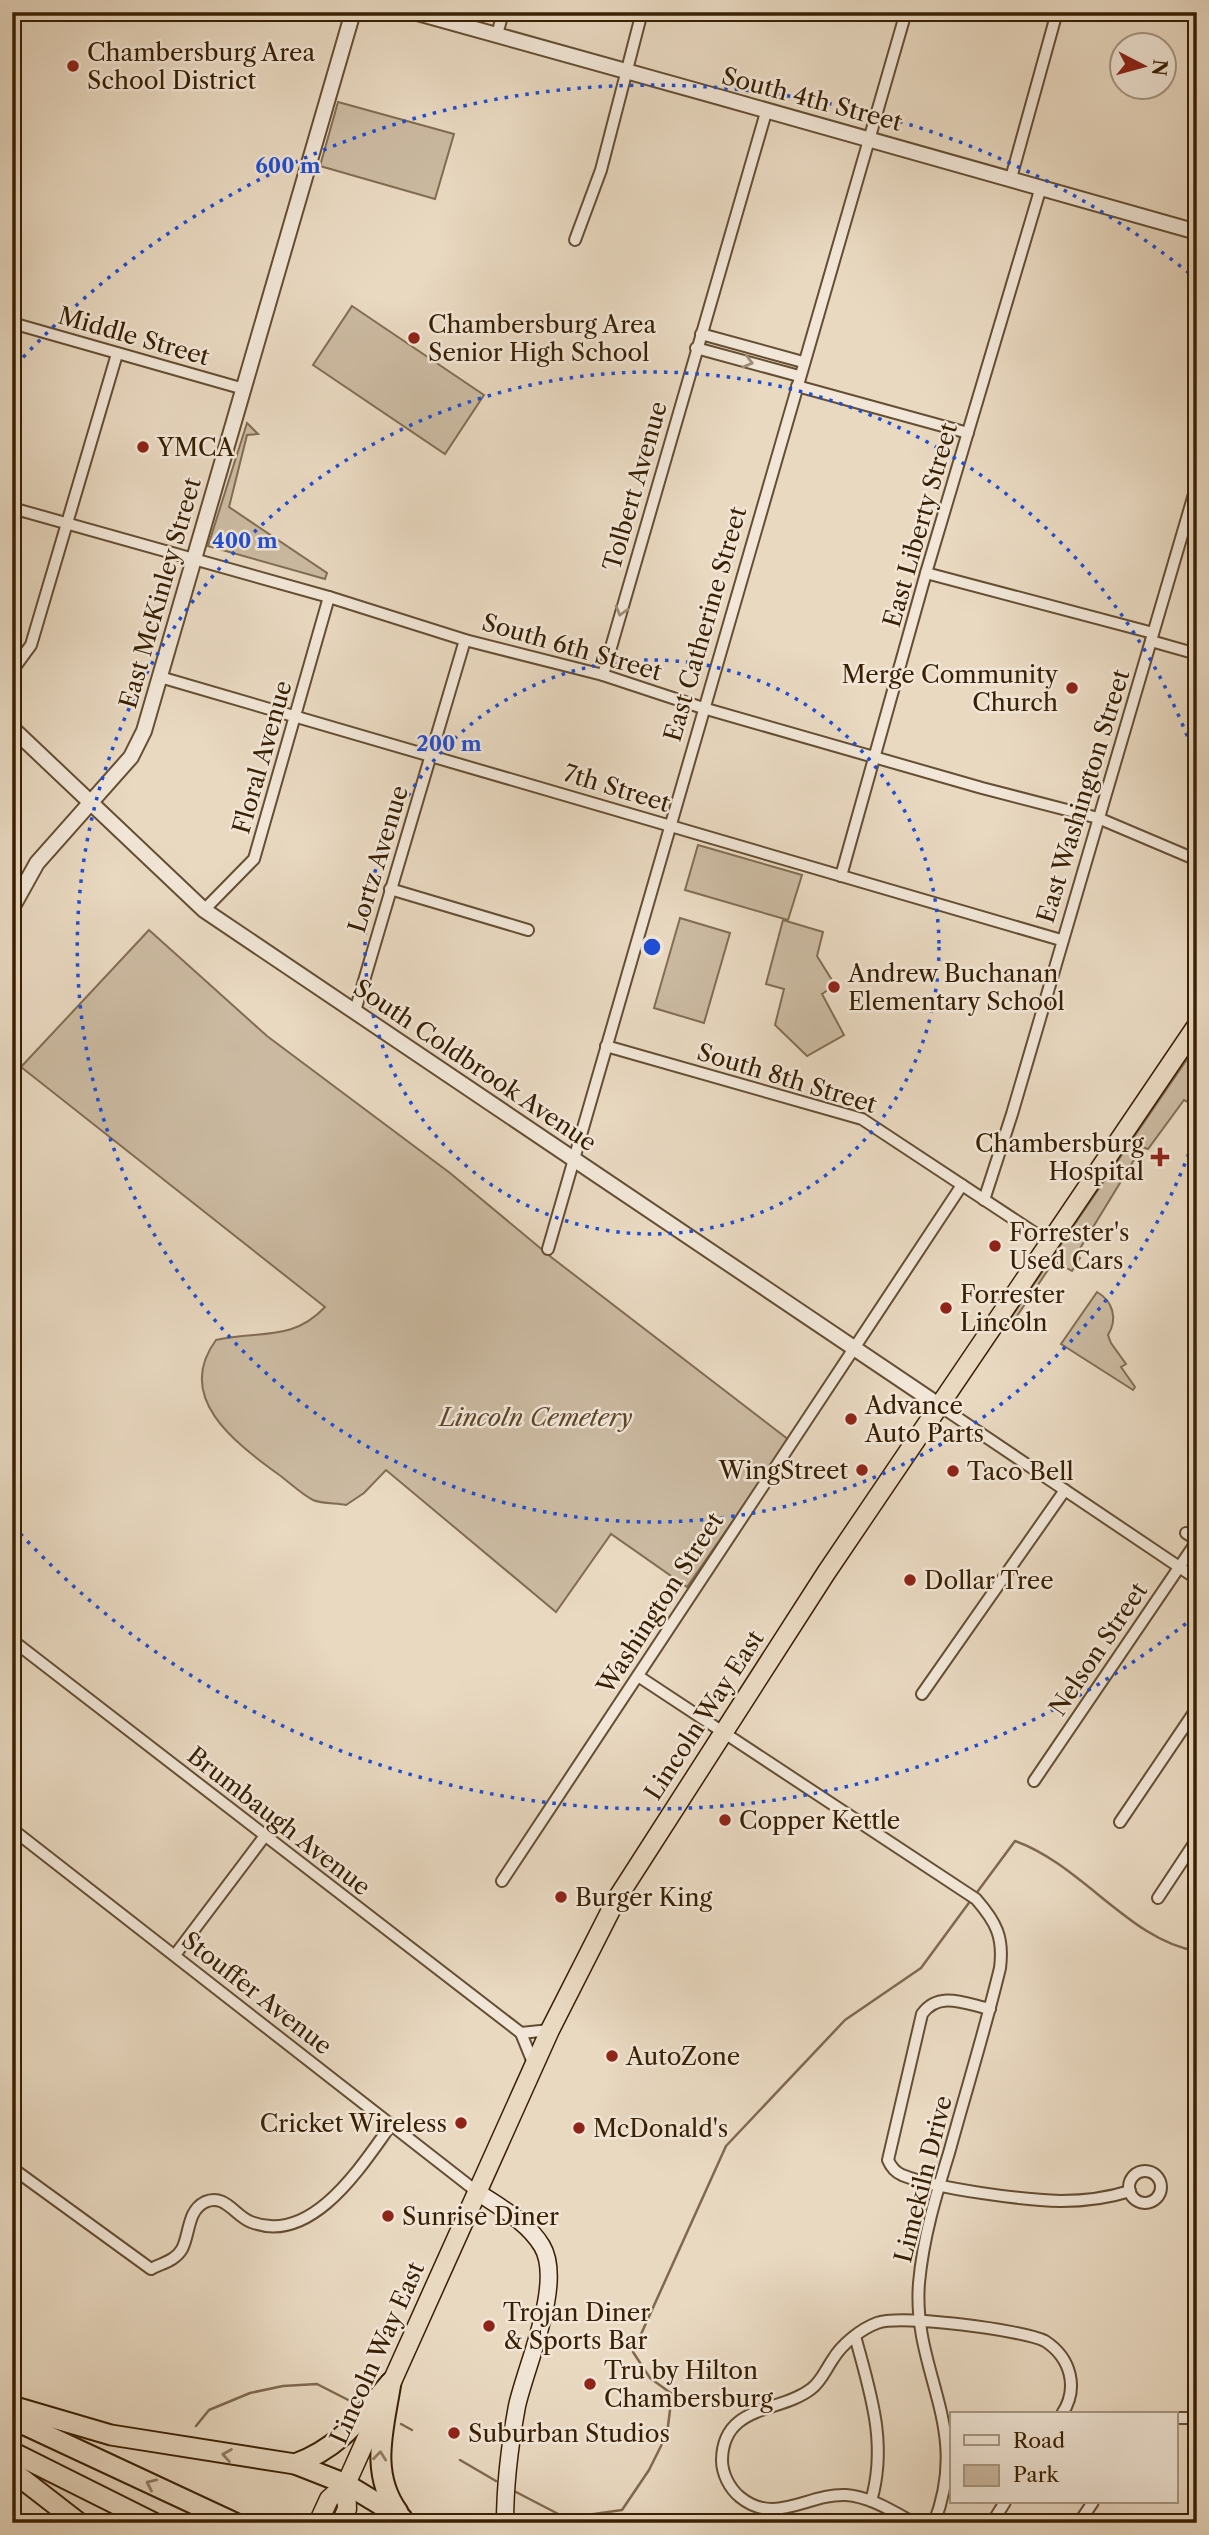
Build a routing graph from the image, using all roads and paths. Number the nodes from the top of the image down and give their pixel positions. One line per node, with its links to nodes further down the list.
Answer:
1 (353, 12): 21 (street, East McKinley Street)
2 (414, 12): 7 (street, South 4th Street)
3 (503, 12): 7 (street)
4 (642, 12): 8 (street)
5 (906, 12): 10 (street, East Catherine Street)
6 (1057, 12): 11 (street)
7 (497, 36): 8 (street, South 4th Street)
8 (626, 73): 9 (street, South 4th Street); 14 (street)
9 (767, 108): 10 (street, South 4th Street); 16 (street, Tolbert Avenue)
10 (869, 137): 11 (street, South 4th Street); 19 (street, East Catherine Street)
11 (1011, 178): 12 (street, South 4th Street)
12 (1041, 187): 13 (street, South 4th Street); 22 (street, East Liberty Street)
13 (1197, 232)
14 (575, 240)
15 (12, 323): 18 (street, Middle Street)
16 (701, 334): 17 (street, Tolbert Avenue); 19 (street)
17 (696, 348): 20 (street, one-way to 20); 33 (street, Tolbert Avenue, one-way to 33)
18 (117, 354): 21 (street, Middle Street); 25 (street)
19 (803, 362): 20 (street, East Catherine Street)
20 (798, 381): 22 (street); 35 (street, East Catherine Street)
21 (244, 389): 26 (street, East McKinley Street)
22 (968, 433): 27 (street, East Liberty Street)
23 (1197, 484): 29 (street, East Washington Street)
24 (12, 508): 25 (street, South 6th Street)
25 (68, 524): 26 (street, South 6th Street); 32 (street)
26 (194, 557): 28 (street, South 6th Street); 34 (street, East McKinley Street)
27 (926, 573): 29 (street); 39 (street, East Liberty Street)
28 (329, 597): 30 (street, South 6th Street); 36 (street, Floral Avenue)
29 (1152, 637): 31 (street); 41 (street, East Washington Street)
30 (465, 639): 33 (street, South 6th Street); 38 (street, Lortz Avenue)
31 (1197, 654)
32 (12, 671)
33 (603, 675): 35 (street, South 6th Street)
34 (160, 677): 36 (street, 7th Street); 40 (street, East McKinley Street)
35 (703, 708): 39 (street, South 6th Street); 42 (street, East Catherine Street)
36 (295, 717): 38 (street, 7th Street); 47 (street, Floral Avenue)
37 (12, 728): 40 (street, South Coldbrook Avenue)
38 (431, 756): 42 (street, 7th Street); 45 (street, Lortz Avenue)
39 (876, 756): 41 (street, South 6th Street); 44 (street, East Liberty Street)
40 (92, 802): 46 (street, East McKinley Street); 47 (street, South Coldbrook Avenue)
41 (1098, 818): 43 (street, South 6th Street); 49 (street, East Washington Street)
42 (669, 825): 44 (street, 7th Street); 52 (street, East Catherine Street)
43 (1197, 860)
44 (841, 876): 49 (street, 7th Street)
45 (390, 889): 48 (street); 50 (street, Lortz Avenue)
46 (14, 901)
47 (204, 910): 50 (street, South Coldbrook Avenue)
48 (528, 930)
49 (1062, 940): 55 (street, East Washington Street)
50 (355, 1011): 53 (street, South Coldbrook Avenue)
51 (1195, 1031): 56 (highway, Lincoln Way East)
52 (606, 1046): 53 (street, East Catherine Street); 54 (street, South 8th Street)
53 (573, 1159): 57 (street, East Catherine Street); 58 (street, South Coldbrook Avenue)
54 (962, 1185): 55 (street, South 8th Street); 58 (street, Washington Street)
55 (984, 1200): 56 (street, South 8th Street)
56 (1050, 1243): 59 (highway, Lincoln Way East)
57 (548, 1249)
58 (852, 1348): 59 (street, South Coldbrook Avenue); 66 (street, Washington Street)
59 (940, 1406): 60 (street); 69 (highway, Lincoln Way East)
60 (1065, 1490): 63 (street); 67 (street)
61 (1186, 1533): 62 (street)
62 (1197, 1540): 63 (street, Nelson Street)
63 (1179, 1568): 64 (street); 70 (street, Nelson Street)
64 (1197, 1579)
65 (12, 1640): 73 (street, Brumbaugh Avenue)
66 (638, 1676): 69 (street); 75 (street, Washington Street)
67 (922, 1694)
68 (1197, 1707): 71 (street)
69 (721, 1734): 78 (street, Limekiln Drive); 79 (highway, Lincoln Way East)
70 (1034, 1781)
71 (1120, 1822)
72 (12, 1829): 77 (street, Stouffer Avenue)
73 (264, 1837): 77 (street); 80 (street, Brumbaugh Avenue)
74 (1197, 1839): 76 (street)
75 (502, 1881)
76 (1158, 1898)
77 (175, 1955): 82 (street, Stouffer Avenue)
78 (990, 2009): 84 (street, Limekiln Drive); 84 (street)
79 (550, 2030): 80 (street); 81 (highway, Lincoln Way East)
80 (521, 2033): 81 (street)
81 (534, 2065): 86 (highway, Lincoln Way East)
82 (391, 2125): 83 (street); 86 (street, Stouffer Avenue)
83 (12, 2168)
84 (940, 2184): 85 (street); 87 (street, Limekiln Drive)
85 (1130, 2191)
86 (476, 2192): 89 (highway, Lincoln Way East); 108 (main road)
87 (920, 2319): 88 (street); 91 (street); 110 (street, Limekiln Drive)
88 (855, 2336): 99 (street); 99 (street)
89 (391, 2382): 96 (highway); 98 (highway, Lincoln Way East); 102 (highway, one-way to 89)
90 (12, 2406): 96 (highway, one-way to 90)
91 (1063, 2412)
92 (1178, 2418): 93 (street)
93 (1197, 2418)
94 (12, 2419): 105 (highway, one-way to 94)
95 (12, 2452): 104 (highway)
96 (295, 2464): 98 (highway)
97 (12, 2472): 103 (highway)
98 (346, 2484): 102 (highway); 106 (highway, Lincoln Way East); 107 (highway, Lincoln Way East)
99 (871, 2501): 109 (street)
100 (1004, 2504): 111 (street)
101 (1092, 2504): 112 (street)
102 (404, 2521)
103 (79, 2523)
104 (154, 2523)
105 (235, 2523)
106 (318, 2523)
107 (341, 2523)
108 (505, 2523)
109 (914, 2523)
110 (934, 2523)
111 (992, 2523)
112 (1079, 2523)

